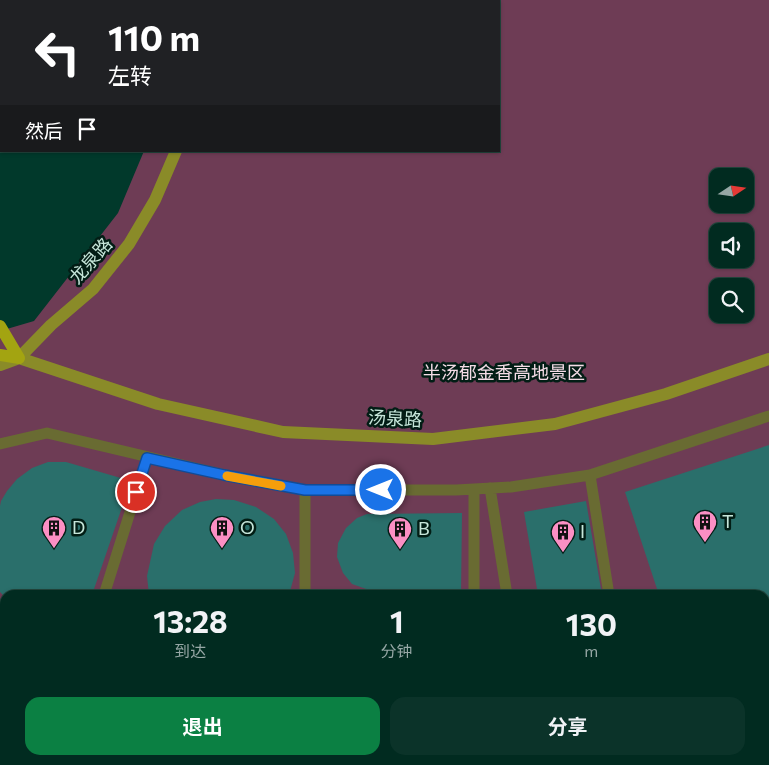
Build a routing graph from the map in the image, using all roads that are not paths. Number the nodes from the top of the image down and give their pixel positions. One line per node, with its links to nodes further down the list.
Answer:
1 (176, 152): 4 (main road, 龙泉路)
2 (0, 326): 4 (main road)
3 (0, 356): 4 (main road)
4 (19, 358): 5 (main road, 汤泉路); 6 (main road, 龙泉路)
5 (769, 359)
6 (0, 365)
7 (769, 416): 10 (street)
8 (0, 444): 9 (street)
9 (147, 458): 13 (street); 14 (street)
10 (590, 475): 11 (street); 18 (street)
11 (490, 488): 12 (street); 17 (street)
12 (474, 489): 13 (street); 16 (street)
13 (305, 490): 15 (street)
14 (106, 590)
15 (305, 590)
16 (474, 590)
17 (506, 590)
18 (608, 590)

